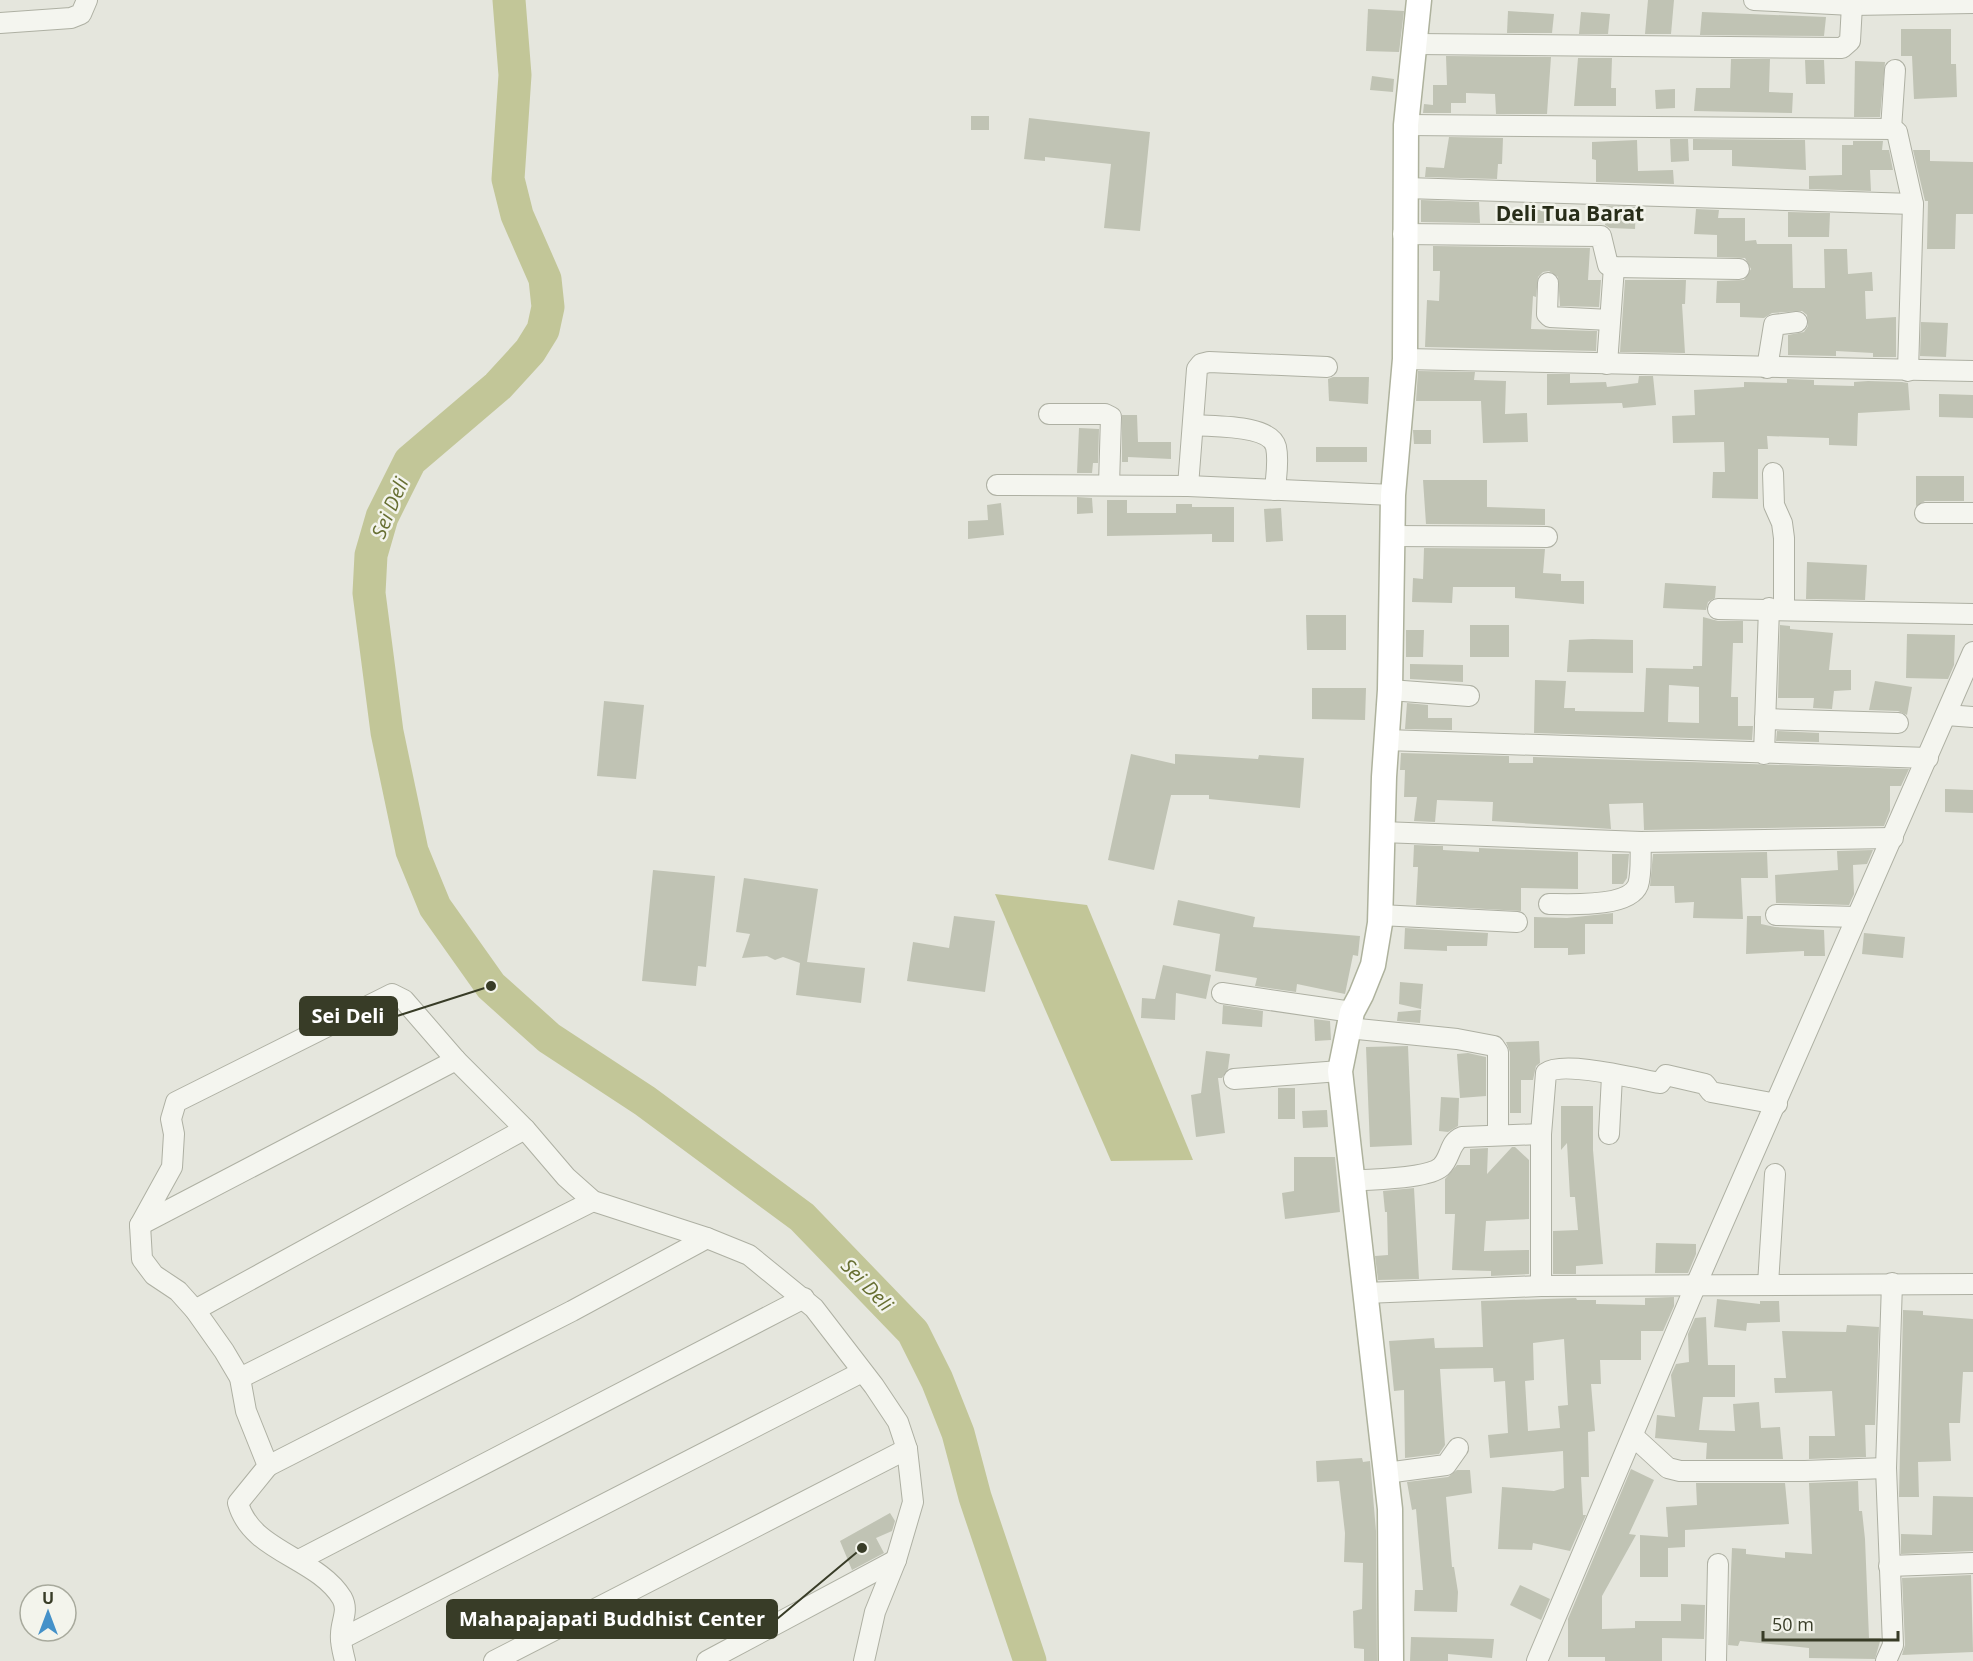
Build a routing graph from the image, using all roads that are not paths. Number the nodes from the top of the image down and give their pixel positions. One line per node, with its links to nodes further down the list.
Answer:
1 (87, 0): 6 (street)
2 (1419, 0): 7 (main road)
3 (1754, 0): 5 (street)
4 (1973, 3): 5 (street)
5 (1852, 5): 7 (street)
6 (0, 23)
7 (1416, 44): 9 (main road)
8 (1895, 70): 10 (street)
9 (1406, 124): 10 (street); 11 (main road)
10 (1891, 129): 12 (street)
11 (1406, 188): 12 (street); 13 (main road)
12 (1914, 204): 23 (street)
13 (1403, 234): 14 (street); 19 (main road)
14 (1614, 267): 15 (street); 17 (street)
15 (1739, 269)
16 (1548, 283): 17 (street)
17 (1610, 320): 20 (street)
18 (1797, 322): 22 (street)
19 (1405, 359): 20 (street); 32 (main road)
20 (1607, 364): 22 (street)
21 (1327, 367): 26 (street)
22 (1767, 368): 23 (street)
23 (1908, 371): 24 (street)
24 (1973, 372)
25 (1049, 414): 29 (street)
26 (1193, 425): 30 (street); 31 (street)
27 (1773, 473): 37 (street)
28 (997, 485): 29 (street)
29 (1109, 485): 30 (street)
30 (1188, 486): 31 (street)
31 (1275, 490): 32 (street)
32 (1393, 495): 35 (main road)
33 (1926, 513): 34 (street)
34 (1973, 513)
35 (1392, 536): 36 (street); 41 (main road)
36 (1547, 537)
37 (1776, 608): 38 (street); 39 (street); 45 (street)
38 (1718, 609)
39 (1973, 614)
40 (1973, 652): 43 (street)
41 (1390, 690): 42 (street); 47 (main road)
42 (1469, 696)
43 (1946, 715): 44 (street); 49 (street)
44 (1973, 717)
45 (1765, 719): 46 (street); 48 (street)
46 (1898, 723)
47 (1386, 740): 48 (street); 50 (main road)
48 (1764, 754): 49 (street)
49 (1928, 758): 51 (street)
50 (1382, 832): 52 (street); 54 (main road)
51 (1893, 838): 52 (street); 56 (street)
52 (1641, 842): 53 (street)
53 (1549, 904)
54 (1380, 915): 57 (street); 59 (main road)
55 (1776, 915): 56 (street)
56 (1857, 917): 64 (street)
57 (1517, 922)
58 (1222, 993): 59 (street)
59 (1350, 1020): 61 (main road); 68 (street)
60 (456, 1060): 65 (street); 72 (street); 72 (street)
61 (1340, 1071): 63 (street); 70 (main road)
62 (1612, 1076): 64 (street); 66 (street); 67 (street)
63 (1234, 1079)
64 (1777, 1104): 78 (street)
65 (525, 1129): 71 (street); 81 (street)
66 (1541, 1134): 68 (street); 77 (street)
67 (1609, 1134)
68 (1498, 1136): 70 (street)
69 (1775, 1174): 75 (street)
70 (1353, 1181): 79 (main road)
71 (593, 1201): 73 (street); 83 (street)
72 (141, 1224): 81 (street)
73 (707, 1238): 80 (street); 87 (street)
74 (1892, 1283): 75 (street); 76 (street); 88 (street)
75 (1768, 1284): 78 (street)
76 (1973, 1284)
77 (1541, 1286): 78 (street); 79 (street)
78 (1695, 1287): 84 (street)
79 (1365, 1293): 89 (main road)
80 (804, 1298): 82 (street); 90 (street)
81 (195, 1310): 83 (street)
82 (862, 1372): 86 (street); 95 (street)
83 (240, 1378): 87 (street)
84 (1633, 1436): 88 (street); 101 (street)
85 (1458, 1448): 89 (street)
86 (907, 1449): 91 (street); 97 (street)
87 (268, 1466): 90 (street)
88 (1886, 1468): 94 (street)
89 (1386, 1473): 100 (main road)
90 (299, 1560): 95 (street)
91 (896, 1560): 98 (street); 99 (street)
92 (1973, 1563): 94 (street)
93 (1718, 1564): 102 (street)
94 (1889, 1566): 103 (street)
95 (341, 1640): 96 (street)
96 (345, 1661)
97 (494, 1661)
98 (707, 1661)
99 (864, 1661)
100 (1391, 1661)
101 (1537, 1661)
102 (1716, 1661)
103 (1886, 1661)

